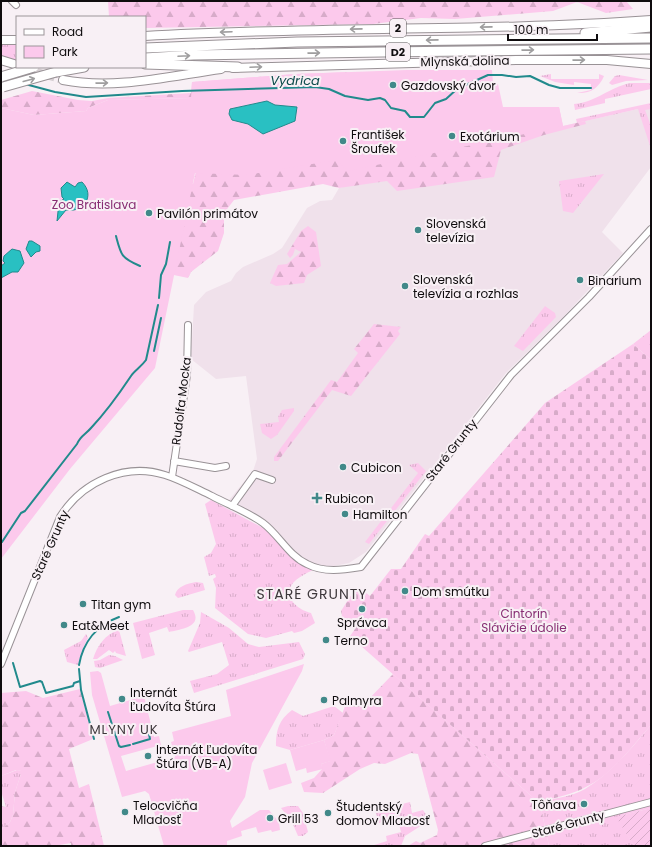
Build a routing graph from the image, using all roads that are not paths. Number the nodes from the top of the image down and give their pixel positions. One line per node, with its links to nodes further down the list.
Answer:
1 (651, 20): 3 (main road, 2, one-way to 3)
2 (651, 27): 5 (highway)
3 (146, 36)
4 (651, 38): 5 (highway, D2)
5 (527, 39): 8 (highway, D2, one-way to 8)
6 (1, 40): 7 (main road)
7 (16, 40)
8 (146, 48)
9 (651, 49): 10 (highway, D2, one-way to 9)
10 (146, 58)
11 (1, 60): 12 (main road)
12 (14, 64)
13 (146, 64): 15 (highway)
14 (651, 64): 15 (main road, Mlynská dolina, one-way to 14)
15 (238, 67): 19 (main road, Mlynská dolina, one-way to 15)
16 (31, 68): 18 (highway, bridge)
17 (78, 68): 20 (highway, one-way to 17, bridge)
18 (1, 77)
19 (63, 80)
20 (2, 87)
21 (651, 229): 27 (street, Staré Grunty)
22 (188, 325): 23 (street, Rudolfa Mocka)
23 (174, 460): 24 (street); 25 (street, Rudolfa Mocka)
24 (226, 466)
25 (172, 477): 27 (street, Staré Grunty); 28 (street, Staré Grunty)
26 (272, 480): 27 (street)
27 (232, 506)
28 (1, 664)
29 (651, 802): 30 (street, Staré Grunty)
30 (485, 846)

